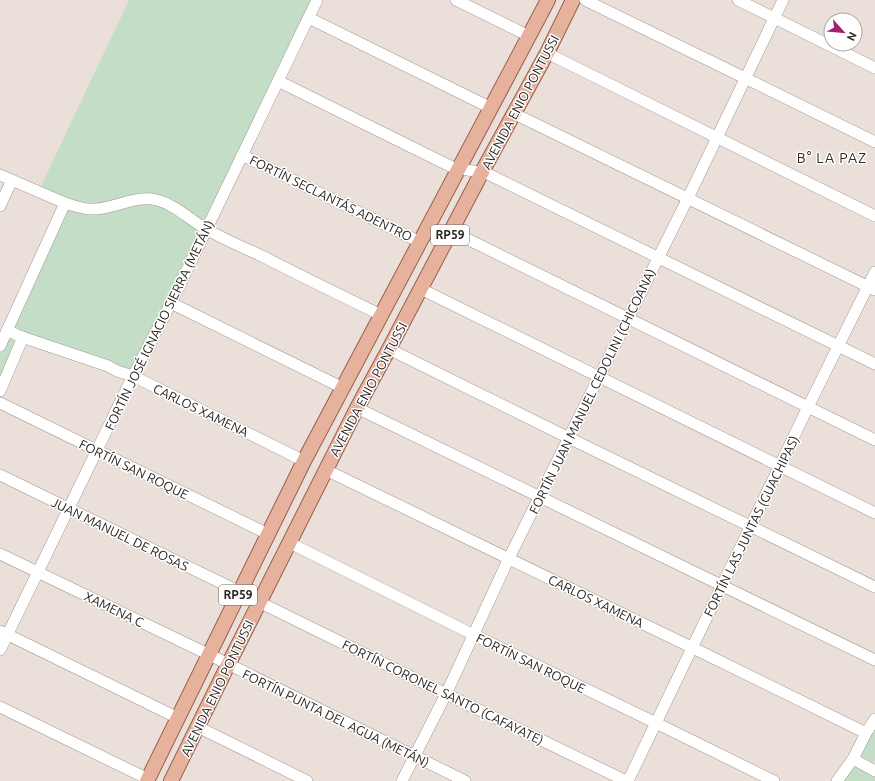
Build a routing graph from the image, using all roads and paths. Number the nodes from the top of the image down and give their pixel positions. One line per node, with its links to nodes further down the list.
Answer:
1 (317, 0): 9 (street, FORTÍN JOSÉ IGNACIO SIERRA (METÁN))
2 (456, 0): 10 (street)
3 (548, 0): 10 (main road, AVENIDA ENIO PONTUSSI / RP59)
4 (573, 0): 11 (main road, AVENIDA ENIO PONTUSSI / RP59)
5 (585, 0): 13 (street)
6 (738, 0): 8 (street)
7 (783, 0): 8 (street, FORTÍN JUAN MANUEL CEDOLINI (CHICOANA))
8 (775, 17): 12 (street); 13 (street, FORTÍN JUAN MANUEL CEDOLINI (CHICOANA))
9 (309, 18): 14 (street, FORTÍN JOSÉ IGNACIO SIERRA (METÁN)); 15 (street)
10 (529, 36): 15 (main road, AVENIDA ENIO PONTUSSI / RP59)
11 (547, 53): 16 (main road, AVENIDA ENIO PONTUSSI / RP59); 17 (street)
12 (875, 68)
13 (745, 78): 17 (street, FORTÍN JUAN MANUEL CEDOLINI (CHICOANA)); 18 (street)
14 (278, 81): 19 (street, FORTÍN JOSÉ IGNACIO SIERRA (METÁN)); 20 (street)
15 (490, 108): 20 (main road, AVENIDA ENIO PONTUSSI / RP59)
16 (515, 114): 21 (main road, AVENIDA ENIO PONTUSSI / RP59); 24 (street)
17 (717, 137): 24 (street, FORTÍN JUAN MANUEL CEDOLINI (CHICOANA)); 27 (street)
18 (875, 142)
19 (242, 155): 28 (street, FORTÍN JOSÉ IGNACIO SIERRA (METÁN)); 30 (street, FORTÍN SECLANTÁS ADENTRO)
20 (459, 169): 21 (street); 30 (main road, AVENIDA ENIO PONTUSSI / RP59)
21 (482, 172): 29 (main road, AVENIDA ENIO PONTUSSI / RP59); 31 (street)
22 (0, 175): 23 (street)
23 (12, 180): 25 (street); 26 (street)
24 (688, 198): 31 (street, FORTÍN JUAN MANUEL CEDOLINI (CHICOANA)); 33 (street)
25 (65, 203): 28 (street); 38 (street)
26 (0, 206)
27 (875, 216)
28 (206, 229): 35 (street, FORTÍN JOSÉ IGNACIO SIERRA (METÁN)); 36 (street)
29 (451, 232): 34 (main road, AVENIDA ENIO PONTUSSI / RP59); 37 (street)
30 (420, 242): 36 (main road, AVENIDA ENIO PONTUSSI / RP59)
31 (658, 257): 37 (street, FORTÍN JUAN MANUEL CEDOLINI (CHICOANA)); 41 (street)
32 (875, 272): 33 (street, FORTÍN LAS JUNTAS (GUACHIPAS))
33 (871, 288): 41 (street, FORTÍN LAS JUNTAS (GUACHIPAS))
34 (421, 289): 42 (main road, AVENIDA ENIO PONTUSSI / RP59); 45 (street)
35 (171, 303): 44 (street, FORTÍN JOSÉ IGNACIO SIERRA (METÁN)); 46 (street)
36 (381, 315): 46 (main road, AVENIDA ENIO PONTUSSI / RP59)
37 (629, 318): 45 (street, FORTÍN JUAN MANUEL CEDOLINI (CHICOANA)); 49 (street)
38 (7, 330): 39 (street, CARLOS XAMENA); 40 (street)
39 (23, 337): 44 (street, CARLOS XAMENA); 47 (street)
40 (0, 346)
41 (838, 346): 43 (street); 49 (street, FORTÍN LAS JUNTAS (GUACHIPAS))
42 (389, 349): 50 (main road, AVENIDA ENIO PONTUSSI / RP59); 51 (street)
43 (875, 364)
44 (133, 376): 53 (street, FORTÍN JOSÉ IGNACIO SIERRA (METÁN)); 54 (street, CARLOS XAMENA)
45 (599, 377): 51 (street, FORTÍN JUAN MANUEL CEDOLINI (CHICOANA)); 55 (street)
46 (343, 388): 54 (main road, AVENIDA ENIO PONTUSSI / RP59)
47 (0, 391)
48 (0, 403): 53 (street, FORTÍN SAN ROQUE)
49 (808, 407): 52 (street); 55 (street, FORTÍN LAS JUNTAS (GUACHIPAS))
50 (357, 408): 56 (main road, AVENIDA ENIO PONTUSSI / RP59); 58 (street)
51 (569, 438): 58 (street, FORTÍN JUAN MANUEL CEDOLINI (CHICOANA)); 61 (street)
52 (875, 440)
53 (97, 451): 59 (street, FORTÍN JOSÉ IGNACIO SIERRA (METÁN)); 62 (street, FORTÍN SAN ROQUE)
54 (304, 461): 62 (main road, AVENIDA ENIO PONTUSSI / RP59)
55 (780, 467): 60 (street); 61 (street, FORTÍN LAS JUNTAS (GUACHIPAS))
56 (326, 470): 63 (main road, AVENIDA ENIO PONTUSSI / RP59); 65 (street, CARLOS XAMENA)
57 (0, 475): 59 (street, JUAN MANUEL DE ROSAS)
58 (540, 497): 65 (street, FORTÍN JUAN MANUEL CEDOLINI (CHICOANA)); 67 (street)
59 (68, 509): 66 (street, FORTÍN JOSÉ IGNACIO SIERRA (METÁN)); 69 (street, JUAN MANUEL DE ROSAS)
60 (875, 513)
61 (751, 526): 67 (street, FORTÍN LAS JUNTAS (GUACHIPAS)); 68 (street)
62 (268, 534): 69 (main road, AVENIDA ENIO PONTUSSI / RP59)
63 (290, 543): 70 (main road, AVENIDA ENIO PONTUSSI / RP59); 72 (street, FORTÍN SAN ROQUE)
64 (0, 554): 66 (street, XAMENA C)
65 (509, 558): 72 (street, FORTÍN JUAN MANUEL CEDOLINI (CHICOANA)); 73 (street, CARLOS XAMENA)
66 (38, 572): 71 (street, FORTÍN JOSÉ IGNACIO SIERRA (METÁN)); 75 (street, XAMENA C)
67 (722, 586): 73 (street, FORTÍN LAS JUNTAS (GUACHIPAS)); 76 (street)
68 (875, 587)
69 (240, 592): 75 (main road, AVENIDA ENIO PONTUSSI / RP59)
70 (260, 602): 77 (main road, AVENIDA ENIO PONTUSSI / RP59); 78 (street, FORTÍN CORONEL SANTO (CAFAYATE))
71 (4, 633): 74 (street, FORTÍN JOSÉ IGNACIO SIERRA (METÁN)); 80 (street)
72 (474, 635): 78 (street, FORTÍN JUAN MANUEL CEDOLINI (CHICOANA)); 82 (street, FORTÍN SAN ROQUE)
73 (693, 648): 82 (street, FORTÍN LAS JUNTAS (GUACHIPAS)); 84 (street, CARLOS XAMENA)
74 (0, 650)
75 (209, 655): 77 (street, XAMENA C); 80 (main road, AVENIDA ENIO PONTUSSI / RP59)
76 (875, 660)
77 (228, 665): 83 (main road, AVENIDA ENIO PONTUSSI / RP59); 85 (street, FORTÍN PUNTA DEL AGUA (METÁN))
78 (446, 694): 85 (street, FORTÍN JUAN MANUEL CEDOLINI (CHICOANA)); 93 (street, FORTÍN CORONEL SANTO (CAFAYATE))
79 (0, 707): 88 (street)
80 (178, 718): 88 (main road, AVENIDA ENIO PONTUSSI / RP59)
81 (875, 719): 84 (street)
82 (656, 723): 93 (street, FORTÍN LAS JUNTAS (GUACHIPAS)); 94 (street, FORTÍN SAN ROQUE)
83 (198, 727): 89 (main road, AVENIDA ENIO PONTUSSI / RP59); 90 (street)
84 (866, 733): 86 (street)
85 (414, 756): 91 (street, FORTÍN JUAN MANUEL CEDOLINI (CHICOANA)); 92 (street, FORTÍN PUNTA DEL AGUA (METÁN))
86 (853, 759): 87 (street); 95 (street)
87 (873, 766)
88 (147, 780)
89 (171, 781)
90 (307, 781)
91 (402, 781)
92 (465, 781)
93 (627, 781)
94 (774, 781)
95 (837, 781)

